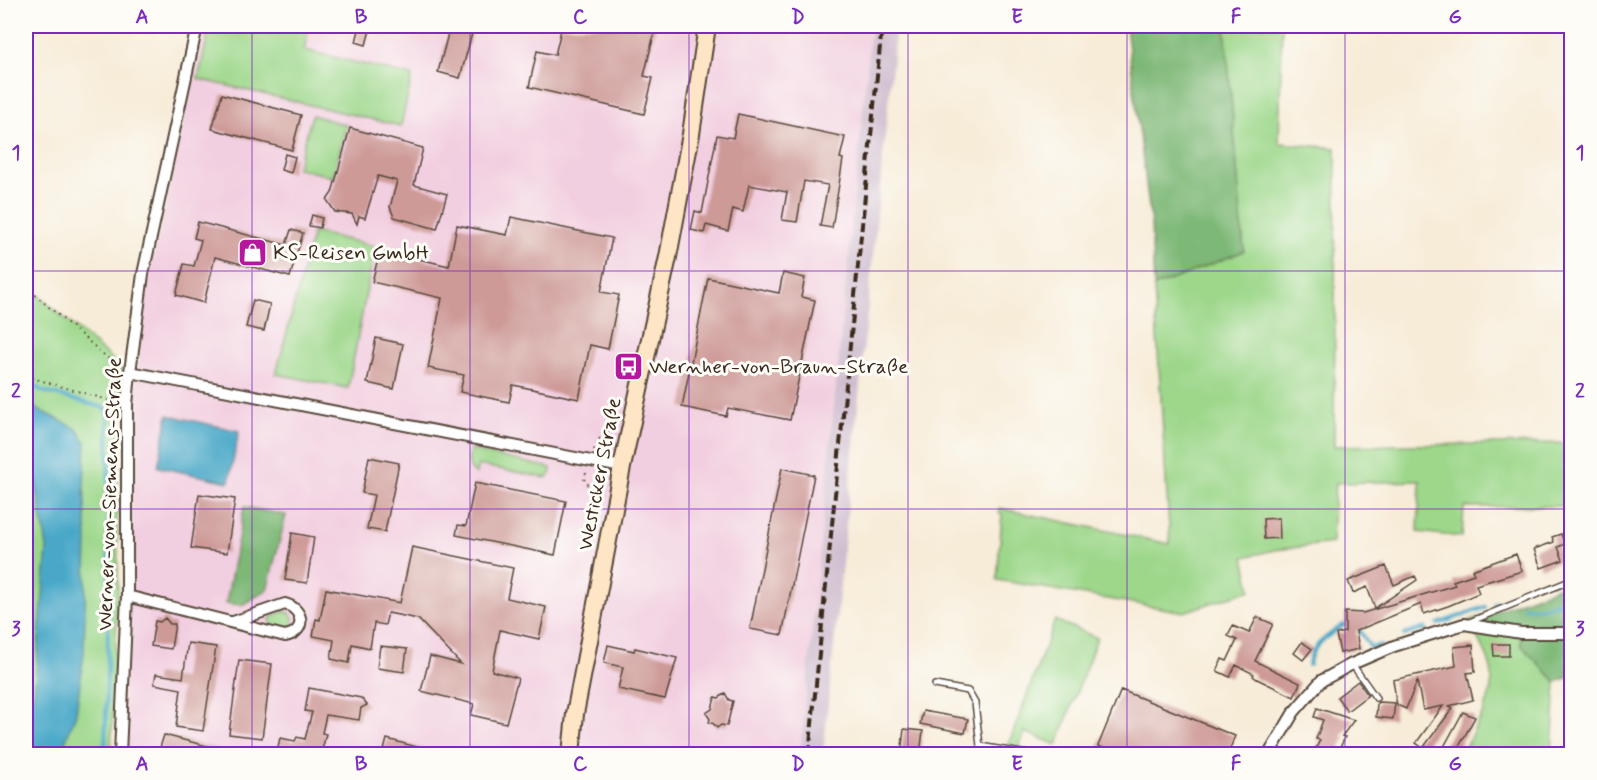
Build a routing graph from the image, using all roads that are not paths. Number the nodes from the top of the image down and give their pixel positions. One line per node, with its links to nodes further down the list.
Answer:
1 (197, 26): 3 (street, Werner-von-Siemens-Straße)
2 (707, 26): 4 (main road, Westicker Straße)
3 (130, 372): 4 (street); 6 (street, Werner-von-Siemens-Straße)
4 (622, 467): 14 (main road, Westicker Straße)
5 (1572, 580): 8 (lane)
6 (127, 596): 7 (street); 13 (street, Werner-von-Siemens-Straße)
7 (233, 622): 7 (street)
8 (1464, 624): 9 (street); 10 (street)
9 (1572, 633)
10 (1352, 664): 12 (lane); 16 (street)
11 (934, 685): 15 (lane)
12 (1376, 698)
13 (120, 754)
14 (571, 754)
15 (1028, 754)
16 (1269, 754)

